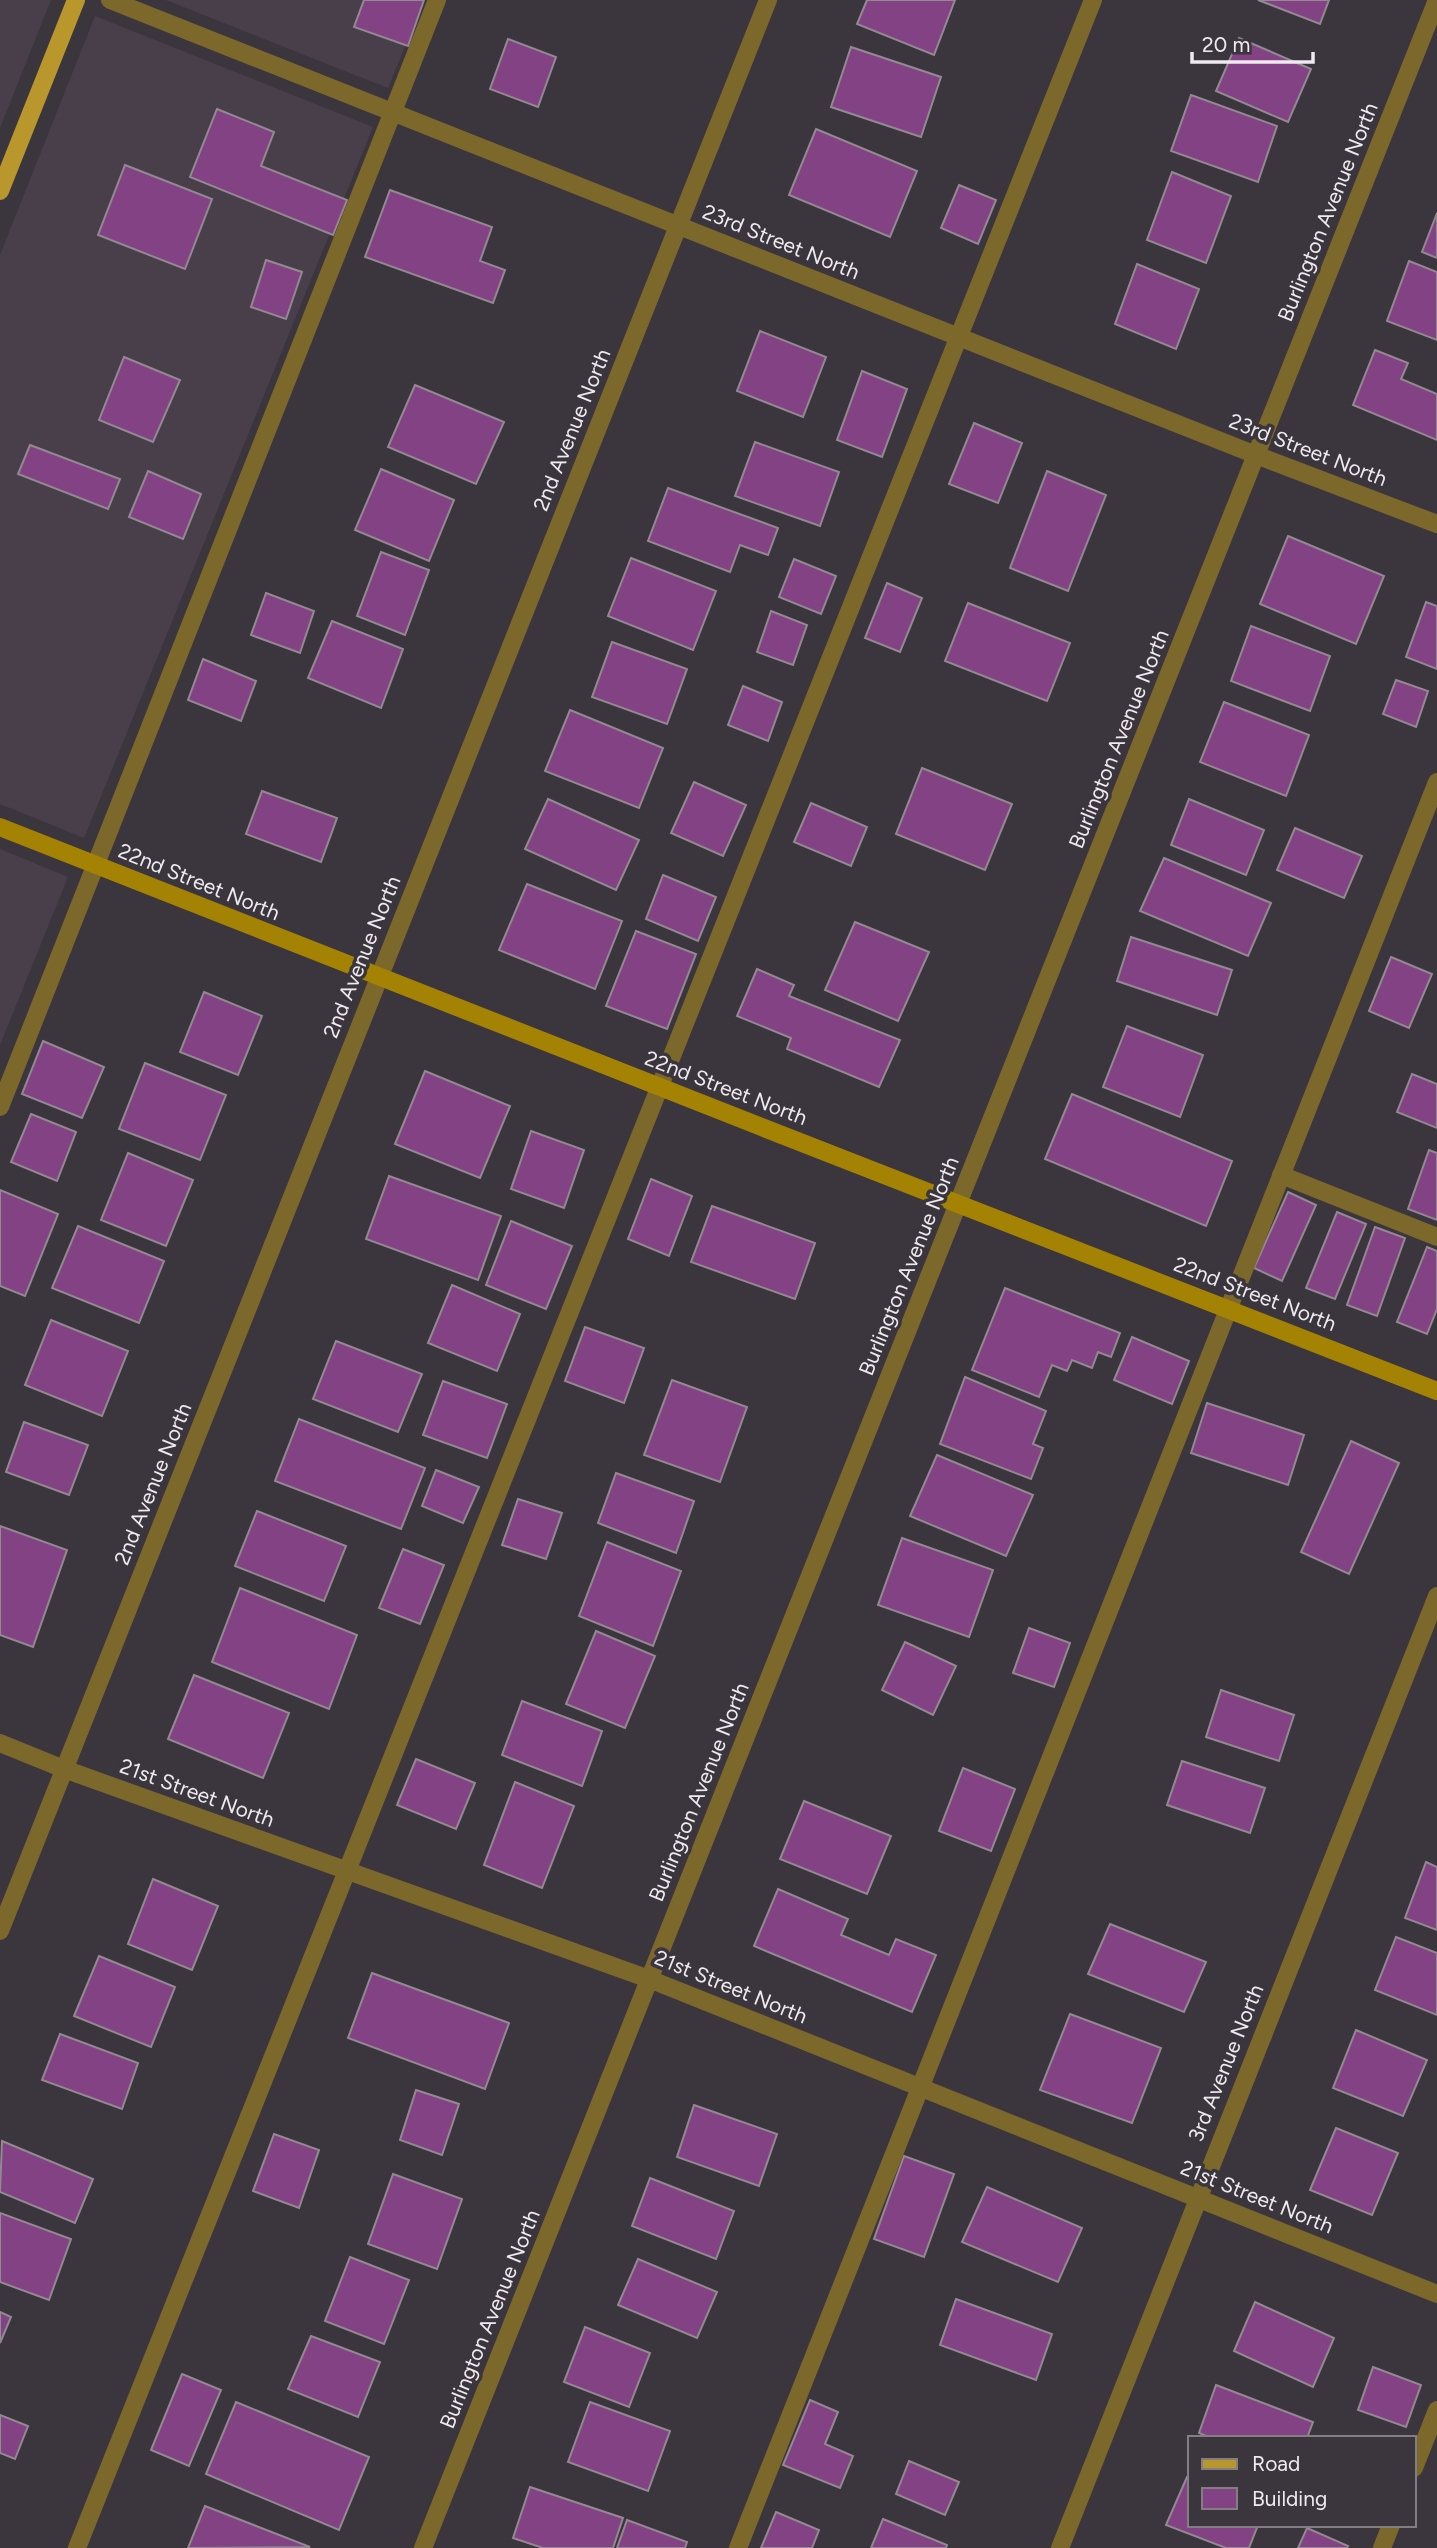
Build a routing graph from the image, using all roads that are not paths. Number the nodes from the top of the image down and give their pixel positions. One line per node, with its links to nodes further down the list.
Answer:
1 (76, 0): 8 (main road)
2 (110, 0): 7 (street, 23rd Street North)
3 (437, 0): 7 (street)
4 (768, 0): 9 (street, 2nd Avenue North)
5 (1093, 0): 10 (street)
6 (1437, 0): 11 (street, Burlington Avenue North)
7 (392, 112): 9 (street, 23rd Street North); 15 (street)
8 (0, 191)
9 (678, 226): 10 (street, 23rd Street North); 16 (street, 2nd Avenue North)
10 (958, 337): 11 (street, 23rd Street North); 17 (street)
11 (1256, 456): 12 (street, 23rd Street North); 20 (street, Burlington Avenue North)
12 (1437, 524)
13 (1437, 782): 19 (street)
14 (0, 827): 15 (street, 22nd Street North)
15 (96, 865): 16 (street, 22nd Street North); 18 (street)
16 (378, 979): 17 (street, 22nd Street North); 26 (street, 2nd Avenue North)
17 (660, 1087): 20 (street, 22nd Street North); 27 (street)
18 (0, 1107)
19 (1281, 1175): 21 (street); 22 (street)
20 (959, 1203): 22 (street, 22nd Street North); 29 (street, Burlington Avenue North)
21 (1437, 1237)
22 (1229, 1308): 23 (street, 22nd Street North); 30 (street)
23 (1437, 1391)
24 (1437, 1596): 31 (street, 3rd Avenue North)
25 (0, 1743): 26 (street, 21st Street North)
26 (64, 1769): 27 (street, 21st Street North); 28 (street, 2nd Avenue North)
27 (347, 1871): 29 (street, 21st Street North); 36 (street)
28 (0, 1931)
29 (649, 1979): 30 (street, 21st Street North); 37 (street, Burlington Avenue North)
30 (920, 2087): 31 (street, 21st Street North); 38 (street)
31 (1197, 2198): 32 (street, 21st Street North); 39 (street, 3rd Avenue North)
32 (1437, 2294)
33 (1437, 2410): 34 (street)
34 (1416, 2463)
35 (1390, 2527): 40 (street)
36 (77, 2548)
37 (423, 2548)
38 (738, 2548)
39 (1060, 2548)
40 (1382, 2548)

